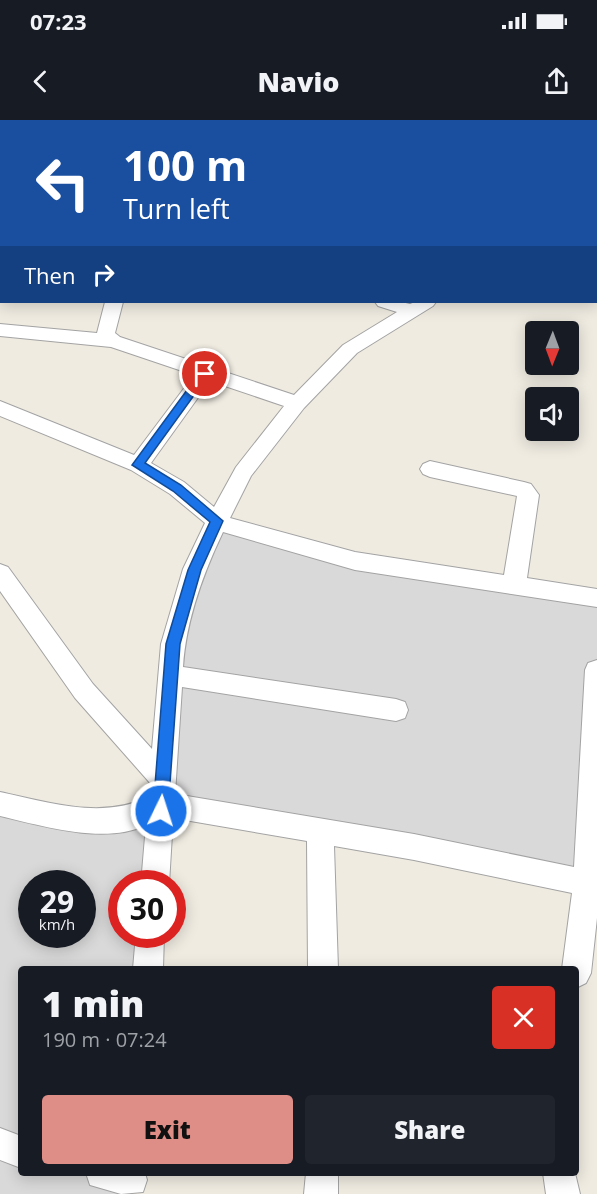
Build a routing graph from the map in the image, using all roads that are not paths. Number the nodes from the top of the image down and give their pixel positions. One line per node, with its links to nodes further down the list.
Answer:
1 (114, 303): 5 (street)
2 (393, 303): 3 (street)
3 (419, 306): 7 (street)
4 (0, 330): 5 (street)
5 (113, 341): 6 (street)
6 (205, 374): 7 (street); 9 (street)
7 (297, 403): 11 (street)
8 (0, 408): 9 (street)
9 (138, 465): 11 (street)
10 (430, 469): 13 (street)
11 (217, 521): 13 (street); 16 (street)
12 (0, 573): 19 (street)
13 (514, 585): 14 (street)
14 (597, 598)
15 (597, 670): 18 (street)
16 (171, 675): 17 (street); 19 (street)
17 (396, 710)
18 (595, 721): 23 (street)
19 (162, 791): 20 (street); 21 (street); 22 (street)
20 (0, 804)
21 (320, 831): 23 (street); 26 (street)
22 (156, 870)
23 (592, 884): 27 (street)
24 (149, 948): 25 (street)
25 (147, 966)
26 (323, 966)
27 (577, 966)
28 (0, 1144): 29 (street)
29 (18, 1151)
30 (322, 1176): 32 (street)
31 (560, 1176): 33 (street)
32 (321, 1194)
33 (563, 1194)

